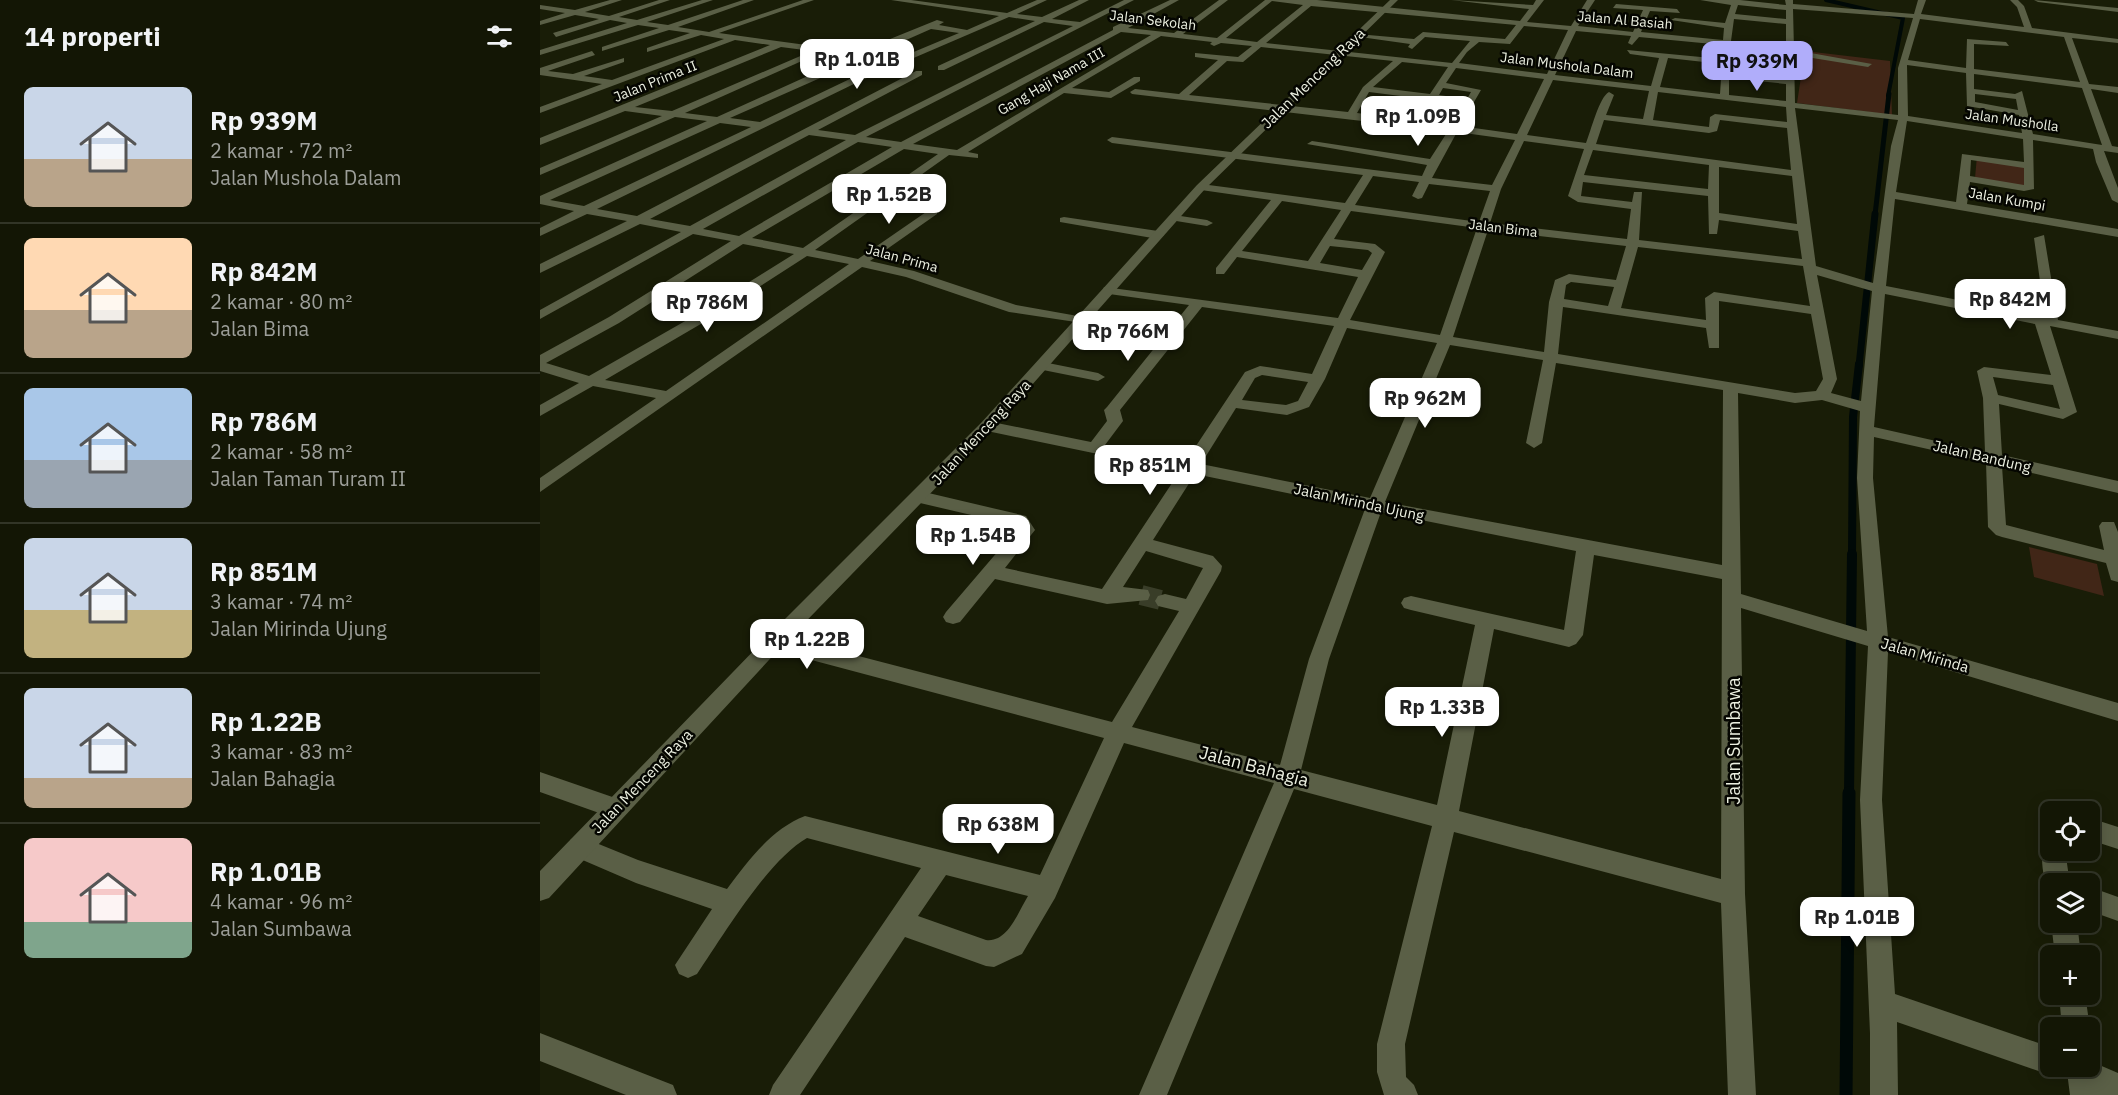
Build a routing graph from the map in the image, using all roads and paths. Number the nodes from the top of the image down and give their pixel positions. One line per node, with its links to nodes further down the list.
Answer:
1 (618, 0): 37 (street)
2 (666, 0): 42 (street)
3 (709, 0): 45 (street)
4 (750, 0): 54 (street)
5 (810, 0): 60 (street)
6 (900, 0): 29 (street, Jalan Sekolah)
7 (947, 0): 29 (street)
8 (1043, 0): 38 (street)
9 (1085, 0): 43 (street)
10 (1130, 0): 49 (street)
11 (1175, 0): 57 (street)
12 (1224, 0): 65 (street)
13 (1269, 0): 68 (street)
14 (1275, 0): 22 (street, Jalan Al Basiah)
15 (1455, 0): 27 (street)
16 (1591, 0): 56 (street)
17 (1680, 0): 36 (street)
18 (1704, 0): 23 (street)
19 (1922, 0): 40 (street)
20 (2014, 0): 58 (street)
21 (2038, 0): 24 (street)
22 (1311, 1): 30 (street, Jalan Al Basiah); 74 (street)
23 (1736, 2): 28 (street); 39 (street)
24 (2070, 2): 34 (street)
25 (562, 3): 32 (street)
26 (987, 4): 35 (street)
27 (1538, 4): 48 (street)
28 (1789, 4): 40 (street); 46 (street)
29 (933, 5): 35 (street, Jalan Sekolah)
30 (1389, 5): 48 (street, Jalan Al Basiah); 73 (street, Jalan Menceng Raya)
31 (1616, 6): 33 (street)
32 (541, 8): 37 (street)
33 (1647, 9): 36 (street); 41 (street)
34 (2118, 10)
35 (970, 11): 38 (street, Jalan Sekolah); 50 (street)
36 (1677, 11): 44 (street)
37 (575, 13): 42 (street); 47 (street)
38 (1007, 16): 43 (street, Jalan Sekolah); 59 (street)
39 (1731, 16): 46 (street); 52 (street)
40 (1917, 16): 53 (street); 90 (street)
41 (1643, 17): 44 (street); 62 (street)
42 (607, 18): 45 (street); 64 (street)
43 (1043, 20): 49 (street, Jalan Sekolah); 94 (street)
44 (1675, 20): 52 (street)
45 (638, 22): 54 (street); 81 (street)
46 (1790, 22): 79 (street)
47 (540, 23)
48 (1524, 24): 56 (street, Jalan Al Basiah); 70 (street)
49 (1081, 25): 51 (street, Jalan Sekolah); 136 (street)
50 (929, 26): 59 (street); 83 (street)
51 (1093, 26)
52 (1728, 26): 71 (street)
53 (2007, 27): 58 (street); 96 (street)
54 (668, 28): 60 (street); 76 (street)
55 (1105, 28): 57 (street, Jalan Sekolah)
56 (1572, 28): 62 (street, Jalan Al Basiah); 100 (street)
57 (1117, 30): 61 (street, Jalan Sekolah); 105 (street)
58 (2029, 30): 63 (street)
59 (968, 32): 130 (street)
60 (705, 33): 66 (street); 77 (street)
61 (1159, 34): 65 (street, Jalan Sekolah); 110 (street, Gang Haji Nama III)
62 (1634, 34): 71 (street, Jalan Al Basiah); 80 (street)
63 (2067, 34): 69 (street); 107 (street)
64 (551, 36)
65 (1175, 36): 68 (street, Jalan Sekolah)
66 (734, 38): 72 (street); 104 (street)
67 (1477, 39): 70 (street); 73 (street); 75 (street)
68 (1218, 41): 74 (street, Jalan Sekolah); 86 (street)
69 (2118, 41)
70 (1507, 42): 75 (street)
71 (1726, 43): 79 (street, Jalan Al Basiah); 89 (street)
72 (779, 45): 78 (street); 120 (street, Jalan Prima II)
73 (1344, 45): 74 (street, Jalan Sekolah); 87 (street, Jalan Mushola Dalam); 121 (street, Jalan Menceng Raya)
74 (1259, 46): 86 (street)
75 (1468, 47): 92 (street)
76 (605, 49)
77 (650, 50)
78 (819, 51): 83 (street); 123 (street)
79 (1791, 51): 91 (street, Jalan Al Basiah); 103 (street)
80 (1630, 52): 84 (street); 88 (street)
81 (540, 53)
82 (592, 53): 97 (street)
83 (862, 55): 129 (street)
84 (1664, 56): 89 (street); 95 (street)
85 (621, 60): 101 (street)
86 (1223, 60): 116 (street)
87 (1399, 60): 92 (street, Jalan Mushola Dalam); 109 (street)
88 (1627, 61)
89 (1725, 62): 99 (street)
90 (1904, 62): 96 (street); 128 (street)
91 (1868, 64)
92 (1453, 66): 100 (street, Jalan Mushola Dalam); 106 (street)
93 (1650, 67): 95 (street)
94 (941, 68)
95 (1662, 68): 108 (street)
96 (1969, 70): 107 (street); 113 (street)
97 (540, 71): 101 (street)
98 (919, 73): 134 (street)
99 (1725, 75): 103 (street); 115 (street)
100 (1550, 76): 108 (street, Jalan Mushola Dalam); 137 (street)
101 (574, 77): 104 (street)
102 (1137, 79): 110 (street)
103 (1791, 82): 119 (street)
104 (614, 83): 122 (street)
105 (1016, 85): 110 (street); 141 (street)
106 (1439, 85): 117 (street); 118 (street)
107 (2088, 86): 111 (street); 143 (street)
108 (1656, 88): 115 (street, Jalan Mushola Dalam); 131 (street)
109 (1366, 89): 117 (street); 125 (street)
110 (1063, 90): 144 (street, Gang Haji Nama III)
111 (2118, 90)
112 (1135, 92): 116 (street)
113 (1970, 92): 124 (street); 124 (street)
114 (1609, 95): 127 (street)
115 (1724, 96): 119 (street, Jalan Mushola Dalam)
116 (1181, 97): 121 (street)
117 (1433, 97): 118 (street)
118 (1470, 102): 133 (street)
119 (1792, 104): 126 (street, Jalan Mushola Dalam); 132 (street)
120 (624, 108): 123 (street); 139 (street, Jalan Prima II)
121 (1279, 109): 125 (street); 145 (street, Jalan Menceng Raya)
122 (540, 110)
123 (676, 113): 129 (street); 151 (street)
124 (2022, 113): 135 (street)
125 (1352, 115): 133 (street)
126 (1880, 115): 128 (street, Jalan Musholla)
127 (1599, 117): 131 (street); 142 (street)
128 (1898, 117): 135 (street, Jalan Musholla); 162 (street)
129 (719, 119): 130 (street); 166 (street)
130 (760, 124): 134 (street); 170 (street)
131 (1648, 124): 132 (street)
132 (1792, 126): 153 (street)
133 (1452, 129): 137 (street); 148 (street)
134 (807, 131): 136 (street); 174 (street)
135 (2028, 136): 143 (street, Jalan Musholla); 150 (street)
136 (857, 138): 141 (street); 179 (street)
137 (1521, 139): 142 (street); 160 (street)
138 (1112, 140): 145 (street)
139 (540, 142)
140 (1312, 144): 147 (street)
141 (903, 145): 144 (street); 185 (street)
142 (1588, 148): 149 (street); 155 (street)
143 (2108, 148): 165 (street)
144 (952, 153): 146 (street); 188 (street, Gang Haji Nama III)
145 (1233, 154): 152 (street); 159 (street, Jalan Menceng Raya)
146 (974, 156)
147 (1399, 158): 148 (street); 154 (street)
148 (1432, 163): 157 (street)
149 (1714, 164): 153 (street); 161 (street)
150 (2029, 166): 156 (street); 156 (street)
151 (540, 172)
152 (1369, 174): 154 (street); 167 (street)
153 (1797, 174): 178 (street)
154 (1387, 176): 157 (street)
155 (1578, 178): 158 (street); 168 (street)
156 (1965, 178): 169 (street)
157 (1424, 181): 160 (street); 164 (street)
158 (1639, 185): 161 (street); 168 (street)
159 (1201, 187): 163 (street, Jalan Bima); 173 (street, Jalan Menceng Raya)
160 (1496, 189): 177 (street)
161 (1712, 194): 172 (street)
162 (1892, 195): 169 (street, Jalan Kumpi); 197 (street)
163 (1280, 196): 167 (street, Jalan Bima); 189 (street)
164 (1418, 196)
165 (2118, 200)
166 (540, 201): 170 (street, Jalan Prima)
167 (1349, 206): 177 (street, Jalan Bima); 186 (street)
168 (1635, 206): 187 (street)
169 (1961, 206): 182 (street, Jalan Kumpi)
170 (586, 210): 174 (street, Jalan Prima); 180 (street)
171 (933, 212): 190 (street)
172 (1713, 216): 178 (street); 181 (street)
173 (1174, 218): 176 (street); 183 (street, Jalan Menceng Raya)
174 (639, 220): 179 (street, Jalan Prima); 193 (street)
175 (1064, 220): 183 (street)
176 (1207, 223)
177 (1485, 226): 187 (street, Jalan Bima); 209 (street)
178 (1803, 228): 192 (street)
179 (693, 231): 185 (street, Jalan Prima); 203 (street)
180 (540, 232)
181 (1713, 232)
182 (2118, 233)
183 (1158, 235): 198 (street, Jalan Menceng Raya)
184 (2040, 238): 205 (street)
185 (743, 240): 188 (street, Jalan Prima); 212 (street)
186 (1326, 242): 191 (street); 195 (street)
187 (1632, 242): 192 (street, Jalan Bima); 196 (street)
188 (805, 252): 190 (street, Jalan Prima); 217 (street, Gang Haji Nama III)
189 (1234, 254): 191 (street); 194 (street)
190 (861, 262): 204 (street, Jalan Prima); 221 (street)
191 (1312, 265): 195 (street)
192 (1808, 266): 197 (street, Jalan Bima); 201 (street)
193 (540, 269)
194 (1220, 270)
195 (1365, 274): 206 (street)
196 (1620, 284): 200 (street); 202 (street)
197 (1875, 289): 205 (street, Jalan Bima); 224 (street)
198 (1109, 290): 199 (street); 204 (street, Jalan Menceng Raya)
199 (1199, 302): 206 (street); 229 (street)
200 (1556, 302): 202 (street); 211 (street)
201 (1817, 310): 207 (street); 220 (street)
202 (1613, 312): 207 (street)
203 (540, 315)
204 (1084, 321): 214 (street, Jalan Menceng Raya)
205 (2046, 321): 208 (street, Jalan Bima); 218 (street)
206 (1342, 323): 209 (street); 216 (street)
207 (1712, 325): 210 (street)
208 (2118, 335)
209 (1445, 340): 211 (street); 235 (street)
210 (1714, 345)
211 (1550, 359): 219 (street); 228 (street)
212 (540, 361)
213 (540, 366): 217 (street)
214 (1043, 366): 215 (street); 226 (street, Jalan Menceng Raya)
215 (1098, 377)
216 (1318, 379): 223 (street); 223 (street)
217 (589, 381): 221 (street); 225 (street, Gang Haji Nama III)
218 (2059, 381): 222 (street); 222 (street)
219 (1730, 388): 220 (street); 241 (street, Jalan Sumbawa)
220 (1822, 395): 224 (street)
221 (668, 396): 232 (street)
222 (1992, 398): 230 (street)
223 (1233, 403): 231 (street)
224 (1858, 405): 227 (street)
225 (540, 411)
226 (987, 426): 229 (street, Jalan Mirinda Ujung); 234 (street, Jalan Menceng Raya)
227 (1866, 430): 230 (street, Jalan Bandung); 250 (street)
228 (1534, 443)
229 (1095, 448): 231 (street, Jalan Mirinda Ujung)
230 (1995, 460): 233 (street, Jalan Bandung); 239 (street)
231 (1189, 467): 235 (street, Jalan Mirinda Ujung); 237 (street)
232 (540, 486)
233 (2118, 488)
234 (920, 497): 240 (street); 251 (street, Jalan Menceng Raya)
235 (1376, 506): 238 (street, Jalan Mirinda Ujung); 254 (street)
236 (2108, 526): 239 (street)
237 (1140, 543): 243 (street); 247 (street)
238 (1586, 547): 241 (street, Jalan Mirinda Ujung); 249 (street)
239 (2116, 567)
240 (992, 572): 243 (street); 248 (street)
241 (1732, 574): 244 (street, Jalan Sumbawa)
242 (1141, 595): 243 (street)
243 (1107, 597)
244 (1732, 599): 250 (street, Jalan Mirinda); 264 (street, Jalan Sumbawa)
245 (1165, 601): 247 (street)
246 (1411, 603): 249 (street)
247 (1191, 607): 253 (street)
248 (953, 618)
249 (1486, 620): 257 (street)
250 (1873, 640): 252 (street, Jalan Mirinda); 270 (street)
251 (774, 642): 253 (street, Jalan Bahagia); 256 (street, Jalan Menceng Raya)
252 (2118, 712)
253 (1119, 730): 254 (street, Jalan Bahagia); 263 (street)
254 (1288, 776): 257 (street, Jalan Bahagia); 277 (street)
255 (540, 782): 256 (street)
256 (616, 808): 260 (street, Jalan Menceng Raya)
257 (1446, 817): 264 (street, Jalan Bahagia); 278 (street)
258 (2100, 832): 259 (street)
259 (2118, 838)
260 (579, 847): 262 (street, Jalan Menceng Raya); 265 (street)
261 (940, 862): 263 (street); 265 (street); 268 (street)
262 (540, 889)
263 (1046, 889): 268 (street)
264 (1733, 894): 279 (street, Jalan Sumbawa)
265 (732, 903): 269 (street)
266 (2100, 903): 267 (street)
267 (2118, 909)
268 (899, 922): 276 (street)
269 (687, 965)
270 (1882, 1003): 272 (street); 280 (street)
271 (540, 1047): 275 (street)
272 (2040, 1058)
273 (2083, 1077): 274 (street)
274 (2118, 1088)
275 (663, 1095)
276 (783, 1095)
277 (1153, 1095)
278 (1404, 1095)
279 (1742, 1095)
280 (1884, 1095)

